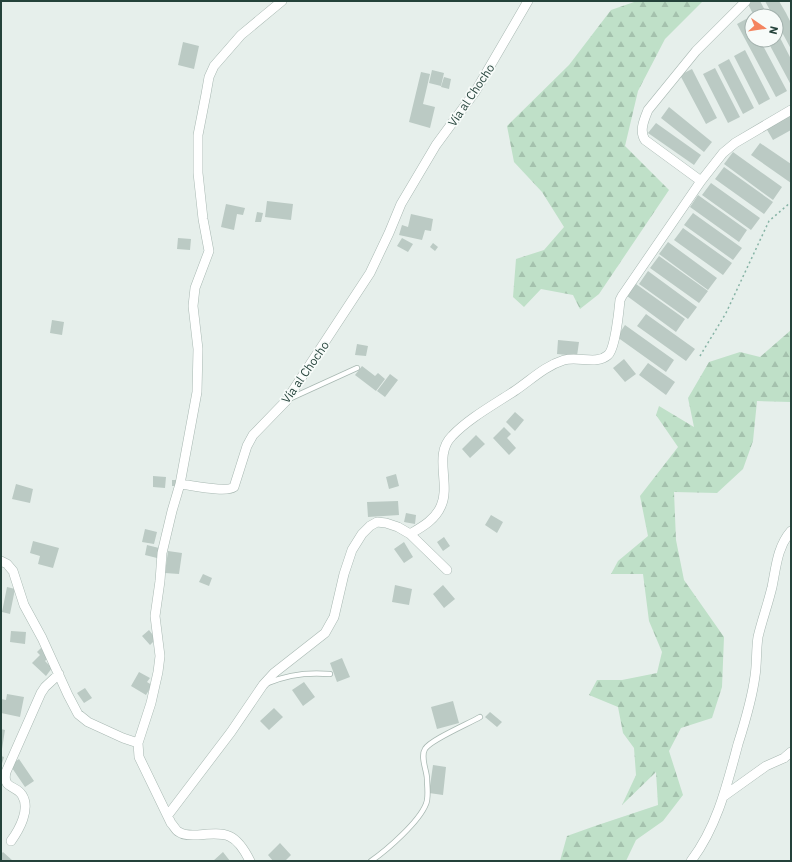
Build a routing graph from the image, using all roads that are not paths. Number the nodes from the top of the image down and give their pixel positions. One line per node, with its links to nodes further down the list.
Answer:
1 (282, 1): 8 (street)
2 (528, 1): 7 (street, Vía al Chocho)
3 (746, 1): 5 (street)
4 (791, 110): 5 (street)
5 (701, 181): 10 (street)
6 (357, 368): 7 (lane)
7 (286, 401): 8 (street, Vía al Chocho)
8 (180, 484): 17 (street)
9 (791, 531): 19 (street)
10 (410, 534): 12 (street); 15 (street)
11 (1, 561): 13 (street)
12 (446, 570)
13 (59, 674): 17 (street); 21 (street)
14 (330, 674): 15 (lane)
15 (263, 685): 20 (street)
16 (480, 717): 23 (lane)
17 (138, 743): 20 (street)
18 (791, 752): 19 (street)
19 (724, 796): 24 (street)
20 (168, 815): 22 (street)
21 (11, 841)
22 (250, 861)
23 (371, 861)
24 (691, 861)

